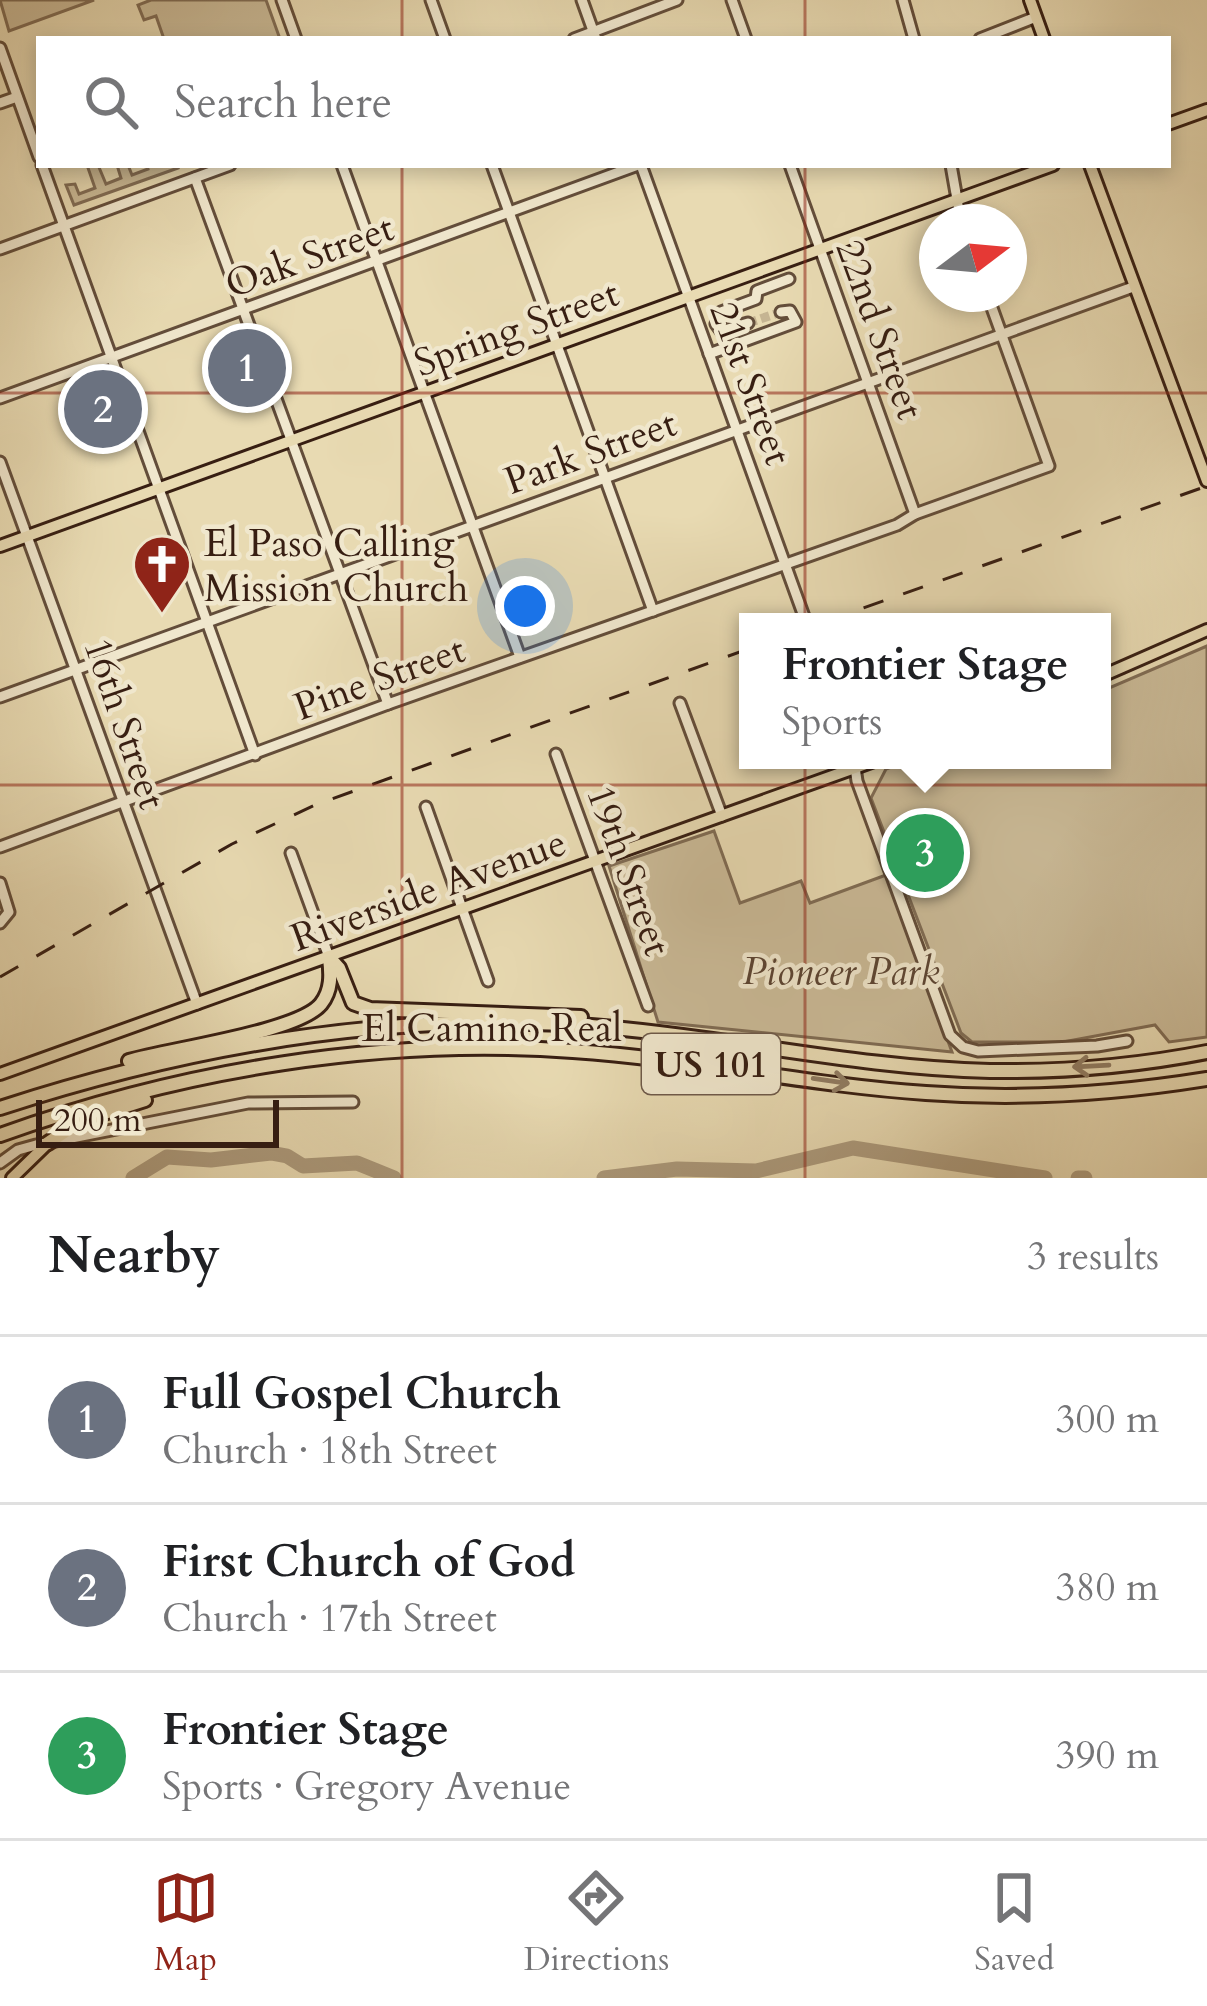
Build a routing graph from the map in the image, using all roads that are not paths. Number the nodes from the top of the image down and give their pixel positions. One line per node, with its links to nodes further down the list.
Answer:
1 (282, 0): 10 (street)
2 (431, 0): 11 (street)
3 (582, 0): 9 (street)
4 (677, 0): 9 (street)
5 (732, 0): 12 (street)
6 (903, 0): 13 (street)
7 (1030, 0): 8 (main road)
8 (1036, 17): 14 (street); 15 (main road)
9 (594, 35)
10 (295, 36)
11 (444, 36)
12 (745, 36)
13 (913, 36)
14 (988, 36)
15 (1043, 36)
16 (0, 48): 17 (street)
17 (17, 97): 18 (street); 21 (street)
18 (0, 103)
19 (1207, 110): 20 (main road)
20 (1171, 123)
21 (36, 150)
22 (43, 168): 36 (street)
23 (222, 168): 32 (street)
24 (343, 168): 39 (street)
25 (493, 168): 35 (street)
26 (631, 168): 35 (street, Oak Street)
27 (640, 168): 44 (street, 21st Street)
28 (791, 168): 38 (street, 22nd Street)
29 (951, 168): 33 (street)
30 (1045, 168): 33 (main road, Spring Street)
31 (1091, 168): 42 (main road)
32 (195, 178): 36 (street); 45 (street)
33 (956, 200): 34 (street); 38 (main road, Spring Street)
34 (957, 204)
35 (510, 213): 39 (street, Oak Street); 52 (street)
36 (64, 226): 37 (street); 54 (street)
37 (0, 249)
38 (821, 249): 40 (main road, Spring Street); 55 (street, 22nd Street)
39 (376, 263): 45 (street, Oak Street); 56 (street)
40 (751, 274): 43 (street); 44 (main road, Spring Street)
41 (790, 279): 43 (street)
42 (1133, 287): 51 (street, Park Street); 62 (main road)
43 (757, 291): 46 (street)
44 (688, 297): 49 (street, 21st Street); 52 (main road, Spring Street)
45 (244, 310): 54 (street, Oak Street); 59 (street)
46 (721, 312): 49 (street); 50 (street)
47 (781, 312): 53 (street)
48 (994, 312): 51 (street)
49 (697, 321): 53 (street, 21st Street)
50 (748, 323)
51 (1002, 333): 55 (street, Park Street); 64 (street, Pine Street)
52 (557, 345): 56 (main road, Spring Street); 61 (street)
53 (710, 355): 58 (street, 21st Street)
54 (111, 357): 57 (street, Oak Street); 63 (street)
55 (869, 382): 58 (street, Park Street); 64 (street, 22nd Street)
56 (423, 393): 59 (main road, Spring Street); 65 (street)
57 (0, 398)
58 (737, 430): 61 (street, Park Street); 68 (street, 21st Street)
59 (291, 440): 63 (main road, Spring Street); 69 (street)
60 (0, 462): 66 (street, 16th Street)
61 (605, 477): 65 (street, Park Street); 70 (street)
62 (1207, 481)
63 (160, 490): 66 (main road, Spring Street); 72 (street)
64 (915, 514): 68 (street, Pine Street)
65 (472, 526): 69 (street, Park Street); 74 (street)
66 (28, 536): 67 (main road, Spring Street); 75 (street, 16th Street)
67 (0, 546)
68 (785, 564): 70 (street, Pine Street); 71 (street, 21st Street)
69 (340, 574): 72 (street, Park Street); 79 (street)
70 (653, 611): 74 (street, Pine Street)
71 (803, 613)
72 (208, 622): 75 (street, Park Street); 81 (street)
73 (1207, 630): 76 (main road)
74 (520, 658): 79 (street, Pine Street)
75 (76, 670): 77 (street, Park Street); 84 (street, 16th Street)
76 (1111, 672)
77 (0, 697)
78 (680, 703): 86 (street)
79 (388, 704): 81 (street, Pine Street)
80 (556, 754): 89 (street, 19th Street)
81 (255, 755): 84 (street, Pine Street)
82 (842, 769): 86 (main road, Riverside Avenue)
83 (856, 769): 98 (street)
84 (122, 802): 87 (street, Pine Street); 95 (street, 16th Street)
85 (426, 806): 91 (street)
86 (722, 815): 89 (main road, Riverside Avenue)
87 (0, 847)
88 (291, 853): 93 (street)
89 (595, 860): 91 (main road, Riverside Avenue); 96 (street, 19th Street)
90 (0, 883): 92 (street)
91 (461, 908): 93 (main road, Riverside Avenue); 94 (street)
92 (0, 923)
93 (329, 957): 95 (main road, Riverside Avenue); 97 (highway); 101 (highway)
94 (488, 981)
95 (197, 1004): 100 (main road, Riverside Avenue)
96 (647, 1006)
97 (712, 1038): 99 (highway, El Camino Real / US 101, one-way to 97); 101 (highway, El Camino Real / US 101)
98 (1127, 1041)
99 (1207, 1052)
100 (0, 1074)
101 (98, 1076): 105 (highway, El Camino Real / US 101)
102 (214, 1076): 103 (highway, El Camino Real / US 101, one-way to 103); 106 (highway, El Camino Real / US 101); 108 (highway)
103 (1207, 1078)
104 (353, 1102): 107 (street)
105 (0, 1108)
106 (0, 1135)
107 (71, 1140): 108 (street); 110 (street)
108 (48, 1143): 109 (street); 110 (main road)
109 (0, 1163)
110 (25, 1165): 111 (main road)
111 (12, 1178)

